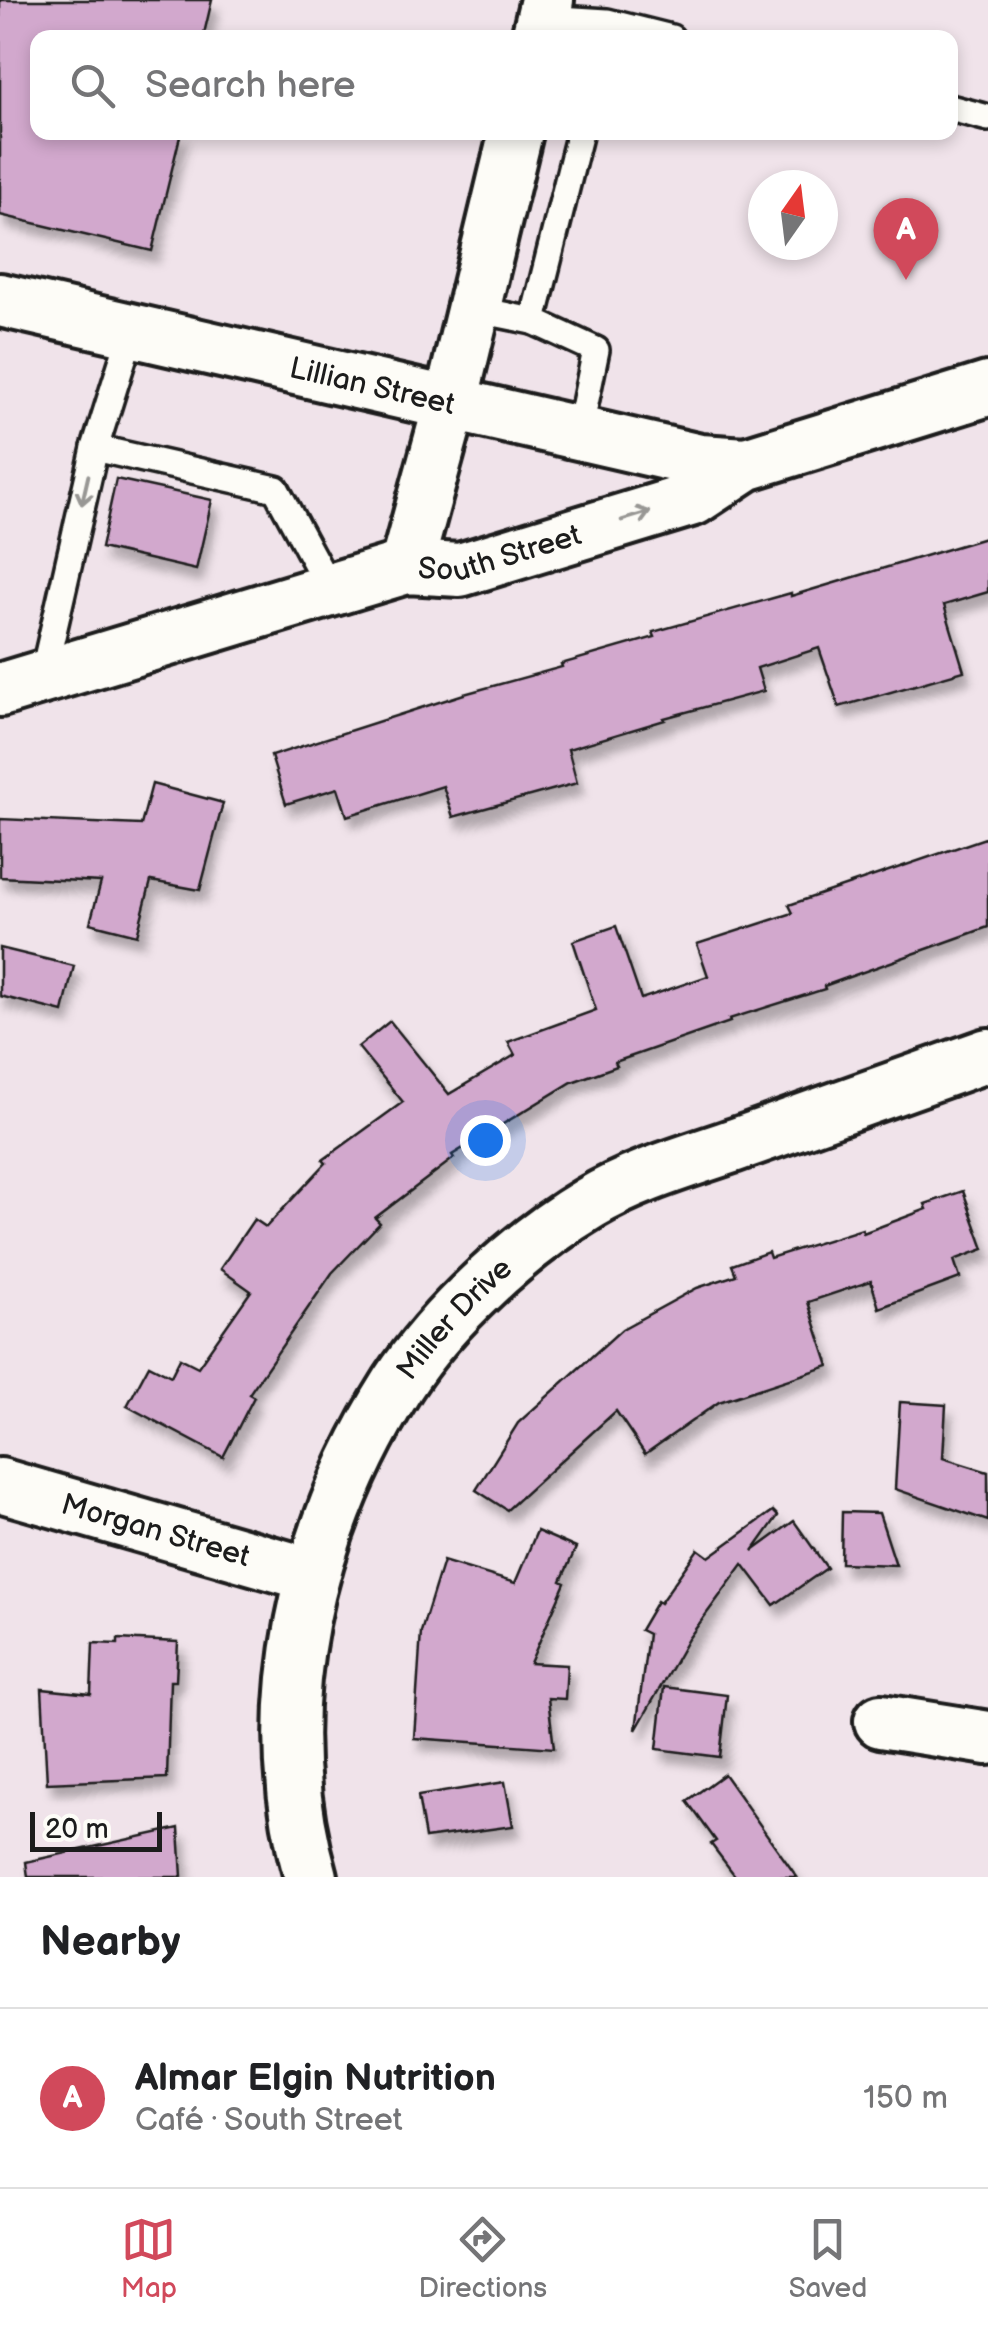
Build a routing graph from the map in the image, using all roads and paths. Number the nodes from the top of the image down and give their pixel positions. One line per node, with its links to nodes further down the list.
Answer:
1 (543, 18): 2 (lane)
2 (606, 30)
3 (958, 110): 4 (lane)
4 (988, 118)
5 (514, 140): 8 (street)
6 (578, 140): 9 (lane)
7 (0, 300): 10 (street, Lillian Street)
8 (474, 309): 9 (lane); 12 (street)
9 (533, 321): 13 (lane)
10 (132, 330): 12 (street, Lillian Street); 14 (lane)
11 (988, 390): 15 (street, South Street)
12 (452, 402): 13 (street, Lillian Street); 16 (street)
13 (579, 433): 15 (street, Lillian Street)
14 (95, 448): 17 (lane); 18 (lane, one-way to 18)
15 (746, 464): 16 (street, South Street, one-way to 15)
16 (406, 568): 17 (street, South Street)
17 (331, 591): 18 (street, South Street)
18 (22, 683)
19 (988, 1055): 21 (street, Miller Drive)
20 (0, 1485): 21 (street, Morgan Street)
21 (312, 1576): 24 (street, Miller Drive)
22 (880, 1721): 23 (street)
23 (988, 1738)
24 (311, 1877)

